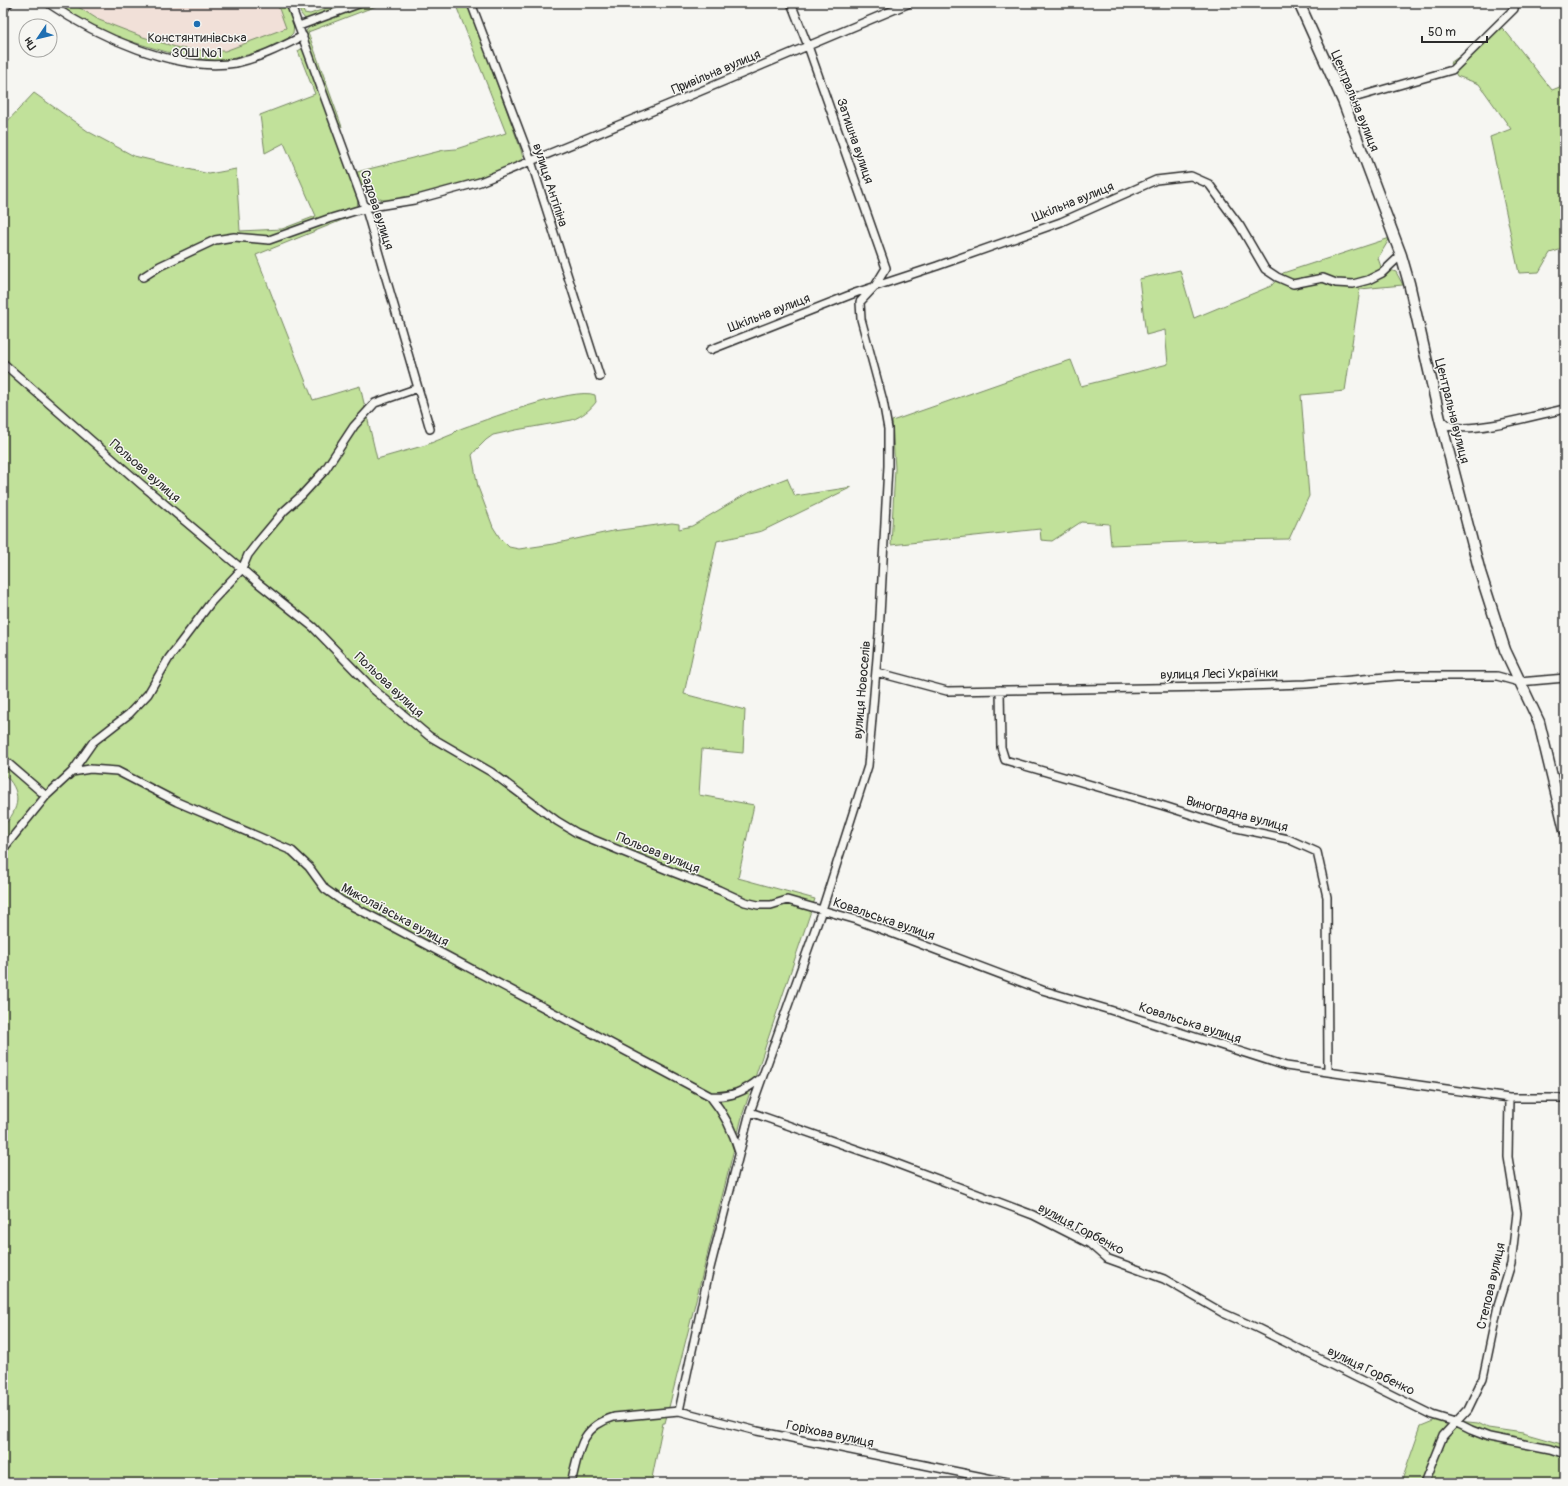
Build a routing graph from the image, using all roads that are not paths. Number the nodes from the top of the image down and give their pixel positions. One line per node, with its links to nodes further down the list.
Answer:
1 (9, 3): 10 (street)
2 (48, 3): 12 (street)
3 (290, 3): 11 (street, Садова вулиця)
4 (361, 3): 11 (street)
5 (471, 3): 15 (street, вулиця Антіпіна)
6 (791, 3): 13 (street, Затишна вулиця)
7 (910, 3): 13 (street, Привільна вулиця)
8 (1299, 3): 14 (street, Центральна вулиця)
9 (1515, 3): 14 (street)
10 (3, 10)
11 (299, 26): 12 (street, Садова вулиця)
12 (303, 36): 16 (street, Садова вулиця)
13 (808, 46): 15 (street, Привільна вулиця); 19 (street, Затишна вулиця)
14 (1343, 101): 17 (street, Центральна вулиця)
15 (531, 161): 16 (street, Привільна вулиця); 22 (street, вулиця Антіпіна)
16 (365, 208): 18 (street, Привільна вулиця); 23 (street, Садова вулиця)
17 (1401, 255): 19 (street, Шкільна вулиця); 25 (street, Центральна вулиця)
18 (142, 277)
19 (875, 286): 20 (street, Шкільна вулиця); 28 (street, вулиця Новоселів)
20 (710, 350)
21 (3, 363): 27 (street, Польова вулиця)
22 (600, 377)
23 (418, 388): 26 (street, Садова вулиця); 27 (street)
24 (1565, 408): 25 (street)
25 (1440, 419): 30 (street, Центральна вулиця)
26 (430, 429)
27 (242, 569): 33 (street); 37 (street, Польова вулиця)
28 (876, 672): 31 (street, вулиця Лесі Українки); 37 (street, вулиця Новоселів)
29 (1565, 678): 30 (street, вулиця Лесі Українки)
30 (1519, 682): 31 (street, вулиця Лесі Українки); 35 (street, Центральна вулиця)
31 (1000, 690): 38 (street, Виноградна вулиця)
32 (3, 759): 34 (street)
33 (72, 772): 34 (street); 40 (street, Миколаївська вулиця)
34 (46, 796): 36 (street)
35 (1565, 830)
36 (3, 849)
37 (822, 910): 38 (street, Ковальська вулиця); 39 (street, вулиця Новоселів)
38 (1328, 1072): 41 (street, Ковальська вулиця)
39 (761, 1079): 40 (street); 43 (street, вулиця Новоселів)
40 (710, 1096): 44 (street, Миколаївська вулиця)
41 (1509, 1098): 42 (street, Ковальська вулиця); 46 (street, Степова вулиця)
42 (1565, 1098)
43 (750, 1112): 44 (street, вулиця Новоселів); 46 (street, вулиця Горбенко)
44 (740, 1152): 45 (street, вулиця Новоселів)
45 (679, 1412): 48 (street, Горіхова вулиця); 49 (street, Горіхова вулиця)
46 (1455, 1422): 47 (street, вулиця Горбенко); 50 (street, Степова вулиця)
47 (1565, 1454)
48 (571, 1483)
49 (1012, 1483)
50 (1424, 1483)

